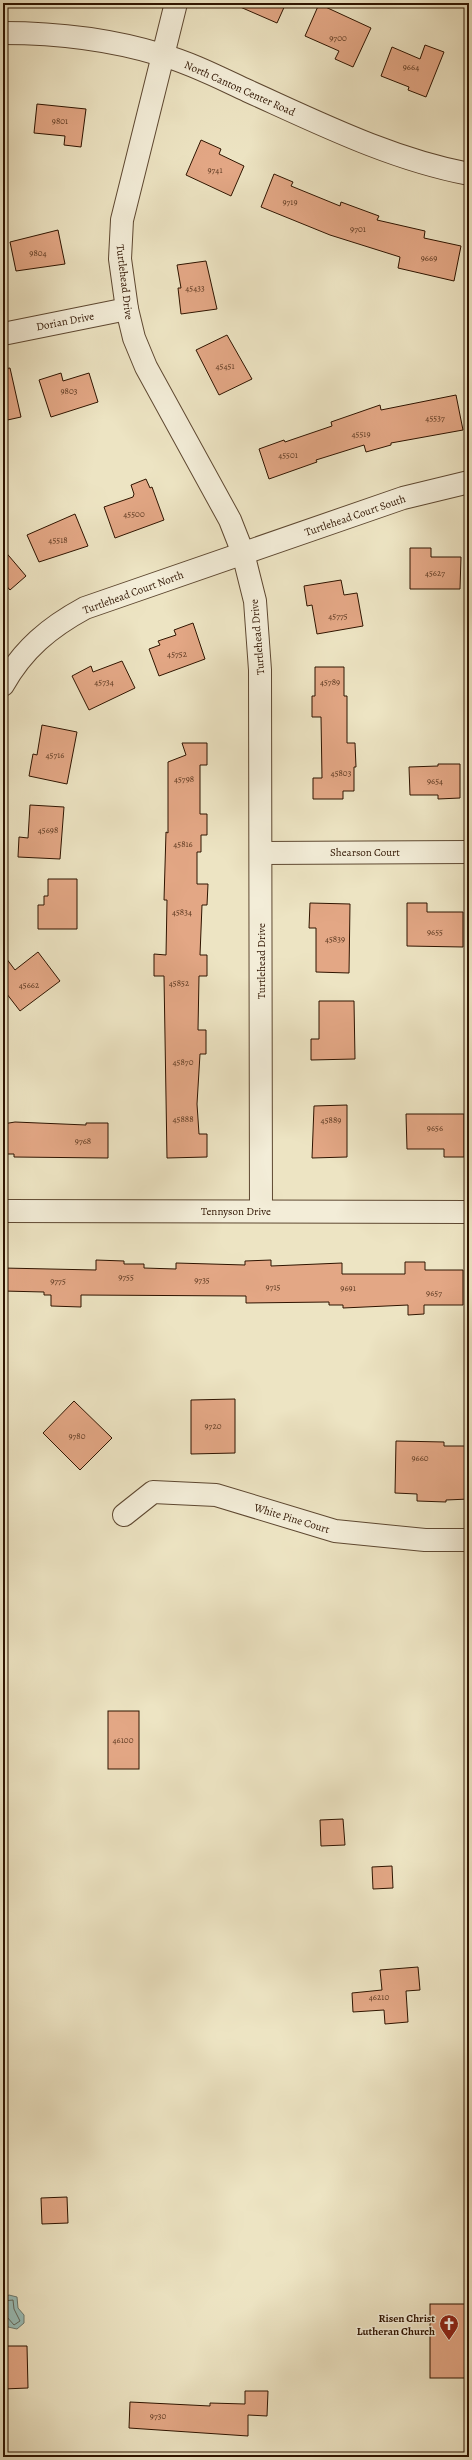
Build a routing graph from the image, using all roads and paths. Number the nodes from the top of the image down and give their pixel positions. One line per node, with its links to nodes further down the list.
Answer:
1 (176, 3): 3 (street, Turtlehead Drive)
2 (3, 33): 3 (street, North Canton Center Road)
3 (163, 55): 4 (street, North Canton Center Road); 5 (street, Turtlehead Drive)
4 (469, 174)
5 (127, 308): 6 (street, Dorian Drive); 8 (street, Turtlehead Drive)
6 (3, 334)
7 (469, 482): 8 (street, Turtlehead Court South)
8 (243, 553): 9 (street, Turtlehead Court North); 11 (street, Turtlehead Drive)
9 (3, 685)
10 (469, 852): 11 (street, Shearson Court)
11 (261, 853): 13 (street, Turtlehead Drive)
12 (3, 1211): 13 (street, Tennyson Drive)
13 (261, 1211): 14 (street, Tennyson Drive)
14 (469, 1212)
15 (124, 1515): 16 (street, White Pine Court)
16 (469, 1540)

